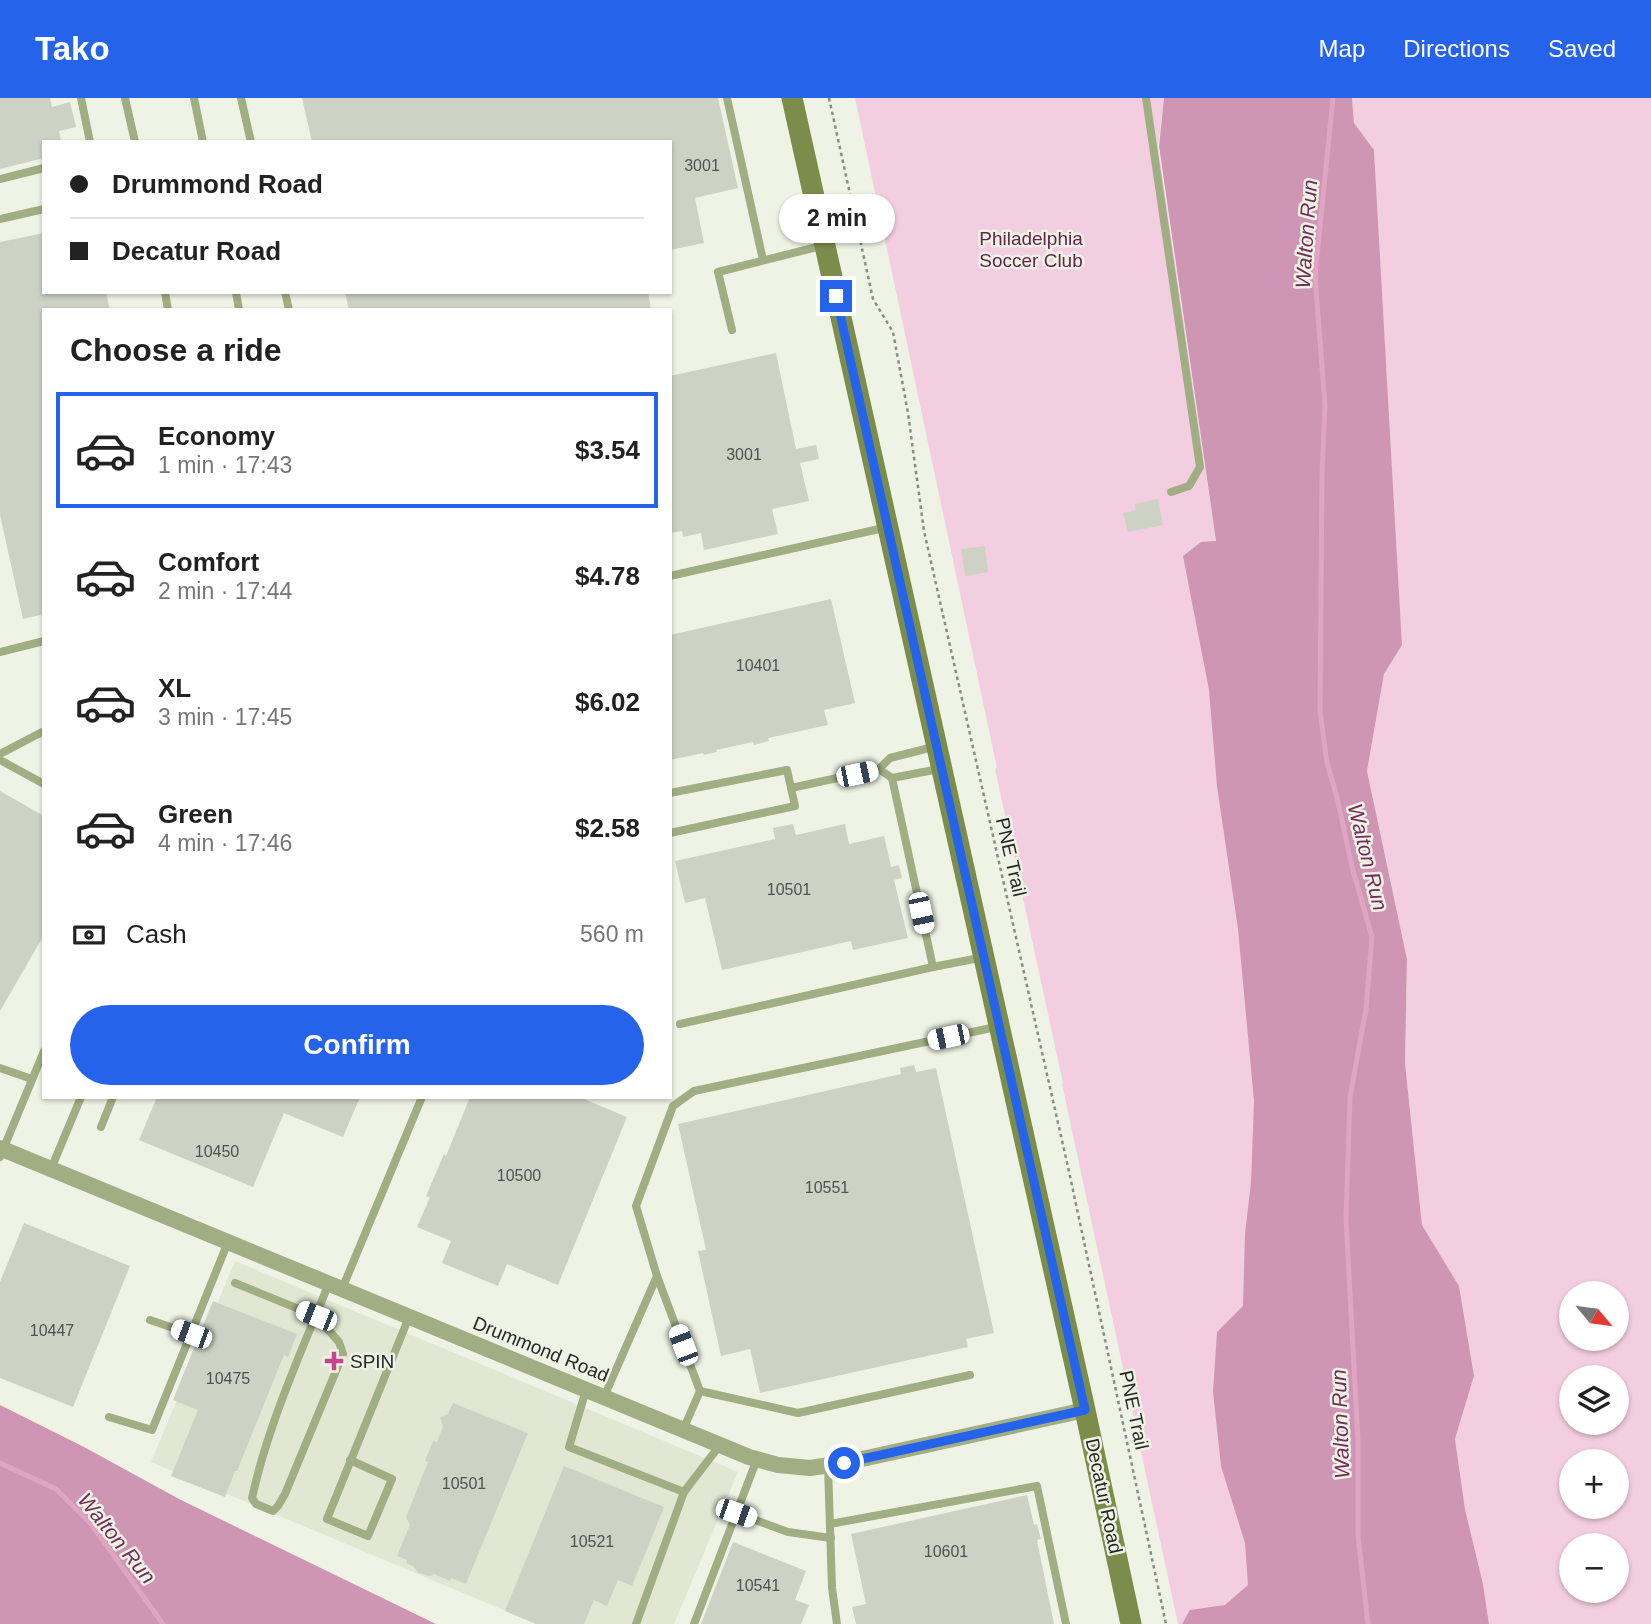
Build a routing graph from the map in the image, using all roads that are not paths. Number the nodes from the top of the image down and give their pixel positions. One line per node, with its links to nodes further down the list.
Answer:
1 (81, 98): 8 (lane)
2 (125, 98): 9 (lane)
3 (194, 98): 10 (lane)
4 (241, 98): 11 (lane)
5 (727, 98): 17 (lane)
6 (792, 98): 16 (street, Decatur Road)
7 (1146, 98): 19 (lane)
8 (90, 140)
9 (135, 140)
10 (203, 140)
11 (251, 140)
12 (42, 168): 13 (lane)
13 (0, 179)
14 (42, 209): 15 (lane)
15 (0, 219)
16 (825, 245): 17 (lane); 20 (street, Decatur Road)
17 (763, 260): 18 (lane)
18 (732, 330)
19 (1171, 492)
20 (888, 527): 21 (lane); 25 (street, Decatur Road)
21 (672, 576)
22 (42, 642): 23 (lane)
23 (0, 652)
24 (42, 733): 26 (lane)
25 (937, 746): 28 (lane); 29 (street, Decatur Road)
26 (0, 754)
27 (0, 760): 31 (lane)
28 (879, 769): 30 (lane); 32 (lane)
29 (942, 769): 30 (lane); 35 (street, Decatur Road)
30 (892, 778): 36 (lane)
31 (42, 783)
32 (791, 788): 33 (lane); 34 (lane)
33 (672, 793)
34 (672, 832)
35 (984, 957): 36 (lane); 38 (street, Decatur Road)
36 (933, 967): 37 (lane)
37 (680, 1024)
38 (999, 1026): 49 (lane); 60 (street, Decatur Road)
39 (42, 1056): 41 (lane)
40 (0, 1068): 41 (lane)
41 (32, 1079): 46 (lane)
42 (80, 1099): 47 (lane)
43 (112, 1099): 45 (lane)
44 (421, 1099): 51 (lane)
45 (101, 1127)
46 (1, 1151): 47 (street, Drummond Road)
47 (51, 1169): 48 (street, Drummond Road)
48 (228, 1242): 51 (street, Drummond Road); 55 (lane)
49 (657, 1276): 58 (lane); 59 (lane)
50 (235, 1283): 52 (lane)
51 (335, 1286): 52 (lane); 53 (street, Drummond Road)
52 (316, 1316): 52 (lane)
53 (409, 1317): 57 (street, Drummond Road); 65 (lane)
54 (150, 1320): 55 (lane)
55 (191, 1334): 61 (lane)
56 (970, 1375): 58 (lane)
57 (586, 1390): 59 (street, Drummond Road); 67 (lane)
58 (700, 1391): 62 (lane)
59 (604, 1397): 62 (street, Drummond Road)
60 (1085, 1410): 66 (street, Drummond Road); 75 (street, Decatur Road)
61 (109, 1417)
62 (683, 1430): 63 (street, Drummond Road)
63 (720, 1445): 64 (street, Drummond Road); 67 (lane)
64 (757, 1459): 66 (street, Drummond Road); 68 (lane)
65 (350, 1460): 65 (lane)
66 (828, 1466): 69 (lane)
67 (684, 1492): 71 (lane)
68 (736, 1513): 70 (lane); 72 (lane)
69 (830, 1524): 70 (lane); 74 (lane)
70 (831, 1538): 73 (lane)
71 (636, 1624)
72 (694, 1624)
73 (837, 1624)
74 (1066, 1624)
75 (1131, 1624)

